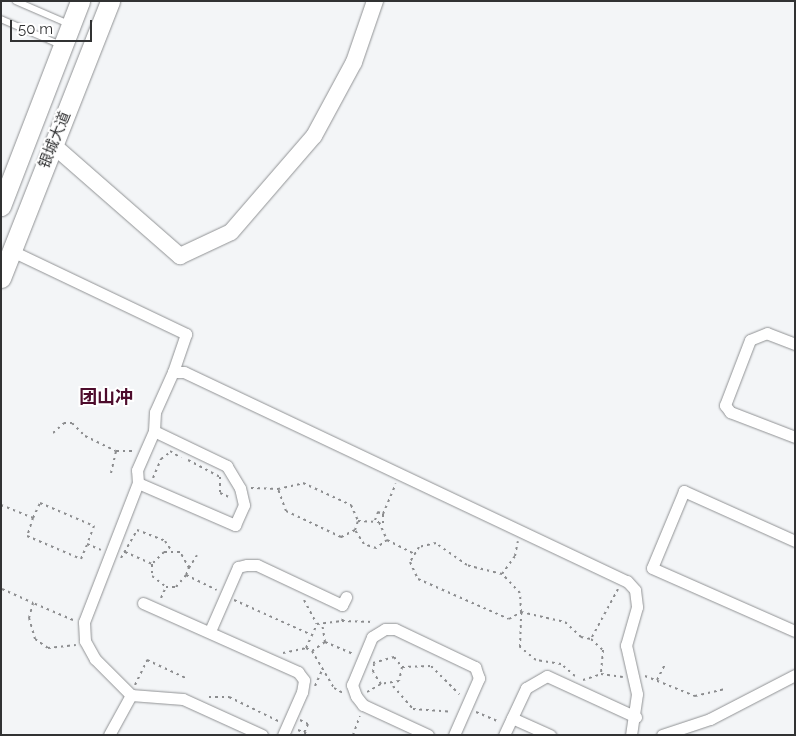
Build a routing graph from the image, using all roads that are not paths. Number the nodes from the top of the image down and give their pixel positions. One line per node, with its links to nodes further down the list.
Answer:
1 (16, 1): 6 (lane)
2 (80, 1): 6 (main road, 银城大道)
3 (110, 1): 8 (main road, 银城大道)
4 (375, 1): 8 (street)
5 (1, 19): 7 (lane)
6 (71, 25): 7 (main road, 银城大道)
7 (63, 45): 9 (main road, 银城大道)
8 (54, 145): 10 (main road, 银城大道)
9 (1, 206)
10 (12, 251): 11 (main road, 银城大道); 13 (street)
11 (1, 278)
12 (795, 344): 15 (street)
13 (173, 372): 14 (street); 24 (street)
14 (154, 431): 16 (street); 16 (street)
15 (795, 437)
16 (138, 483): 23 (street)
17 (795, 541): 21 (street)
18 (346, 597): 20 (street)
19 (143, 603): 20 (street)
20 (210, 631): 26 (street)
21 (795, 631)
22 (795, 675): 33 (street)
23 (131, 695): 27 (street); 28 (street)
24 (636, 717): 25 (street); 32 (street)
25 (508, 726): 31 (street)
26 (285, 730)
27 (109, 735)
28 (262, 735)
29 (428, 735): 30 (street)
30 (454, 735)
31 (550, 735)
32 (631, 735)
33 (662, 735)

